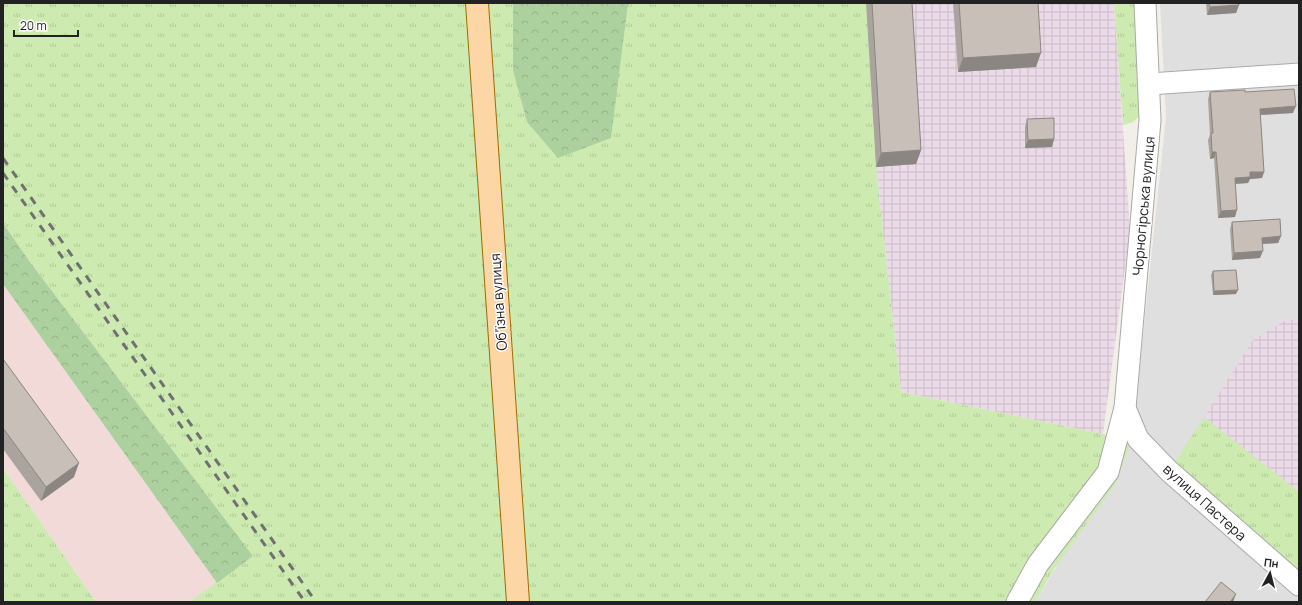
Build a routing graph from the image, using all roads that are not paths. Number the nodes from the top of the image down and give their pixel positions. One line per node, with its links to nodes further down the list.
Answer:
1 (477, 3): 7 (main road, Обʼїзна вулиця)
2 (1145, 3): 4 (street, Чорногірська вулиця)
3 (1299, 74): 4 (street)
4 (1149, 84): 5 (street, Чорногірська вулиця)
5 (1125, 408): 6 (street, вулиця Пастера); 8 (street, Чорногірська вулиця)
6 (1299, 586)
7 (518, 602)
8 (1017, 602)

